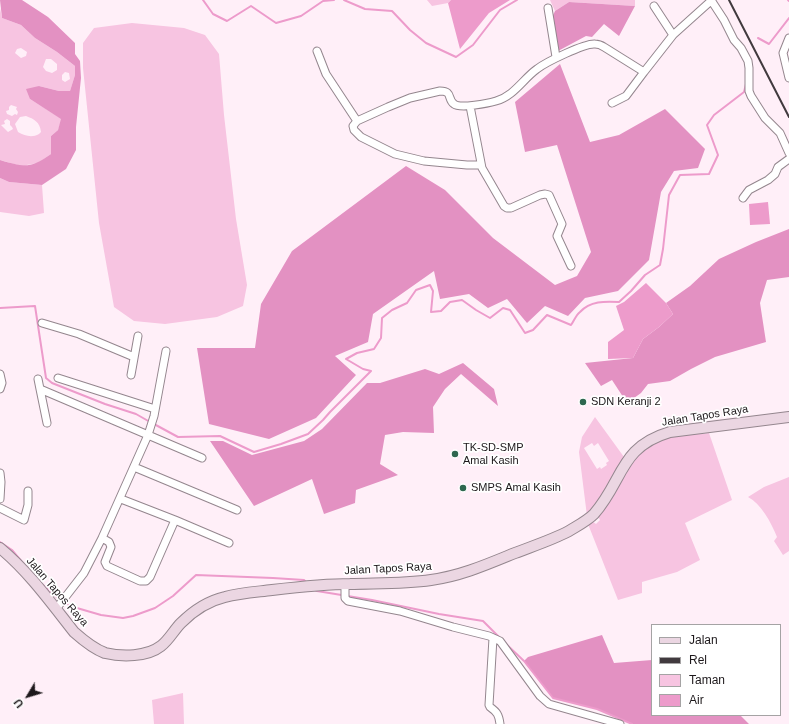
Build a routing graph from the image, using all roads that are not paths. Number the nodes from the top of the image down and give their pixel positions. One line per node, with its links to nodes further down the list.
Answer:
1 (709, 1): 4 (street); 13 (street)
2 (654, 6): 4 (street)
3 (548, 8): 7 (street)
4 (673, 35): 8 (street)
5 (789, 38): 9 (street)
6 (317, 50): 12 (street)
7 (556, 57): 8 (street); 11 (street)
8 (644, 72): 10 (street)
9 (789, 78)
10 (612, 103)
11 (470, 106): 12 (street); 15 (street)
12 (357, 121): 15 (street)
13 (789, 153)
14 (789, 159): 16 (street)
15 (481, 165): 17 (street)
16 (743, 198)
17 (571, 266)
18 (42, 323): 21 (street)
19 (138, 336): 21 (street)
20 (166, 351): 28 (street)
21 (134, 357): 23 (street)
22 (0, 374): 27 (street)
23 (131, 375)
24 (58, 378): 28 (street)
25 (38, 379): 26 (street)
26 (40, 388): 30 (street); 31 (street)
27 (0, 389)
28 (154, 413): 31 (street)
29 (789, 417): 45 (main road, Jalan Tapos Raya)
30 (48, 423)
31 (149, 432): 32 (street); 33 (street)
32 (202, 458)
33 (134, 467): 38 (street); 40 (street)
34 (0, 473): 35 (street)
35 (0, 481): 37 (street)
36 (28, 491): 39 (street)
37 (0, 499)
38 (121, 499): 41 (street); 42 (street)
39 (0, 508)
40 (237, 510)
41 (175, 520): 42 (street); 43 (street)
42 (102, 538): 46 (street)
43 (229, 543)
44 (0, 548): 46 (main road, Jalan Tapos Raya)
45 (345, 591): 46 (main road, Jalan Tapos Raya); 47 (street)
46 (58, 607)
47 (493, 638): 48 (street); 49 (street)
48 (500, 724)
49 (620, 724)

